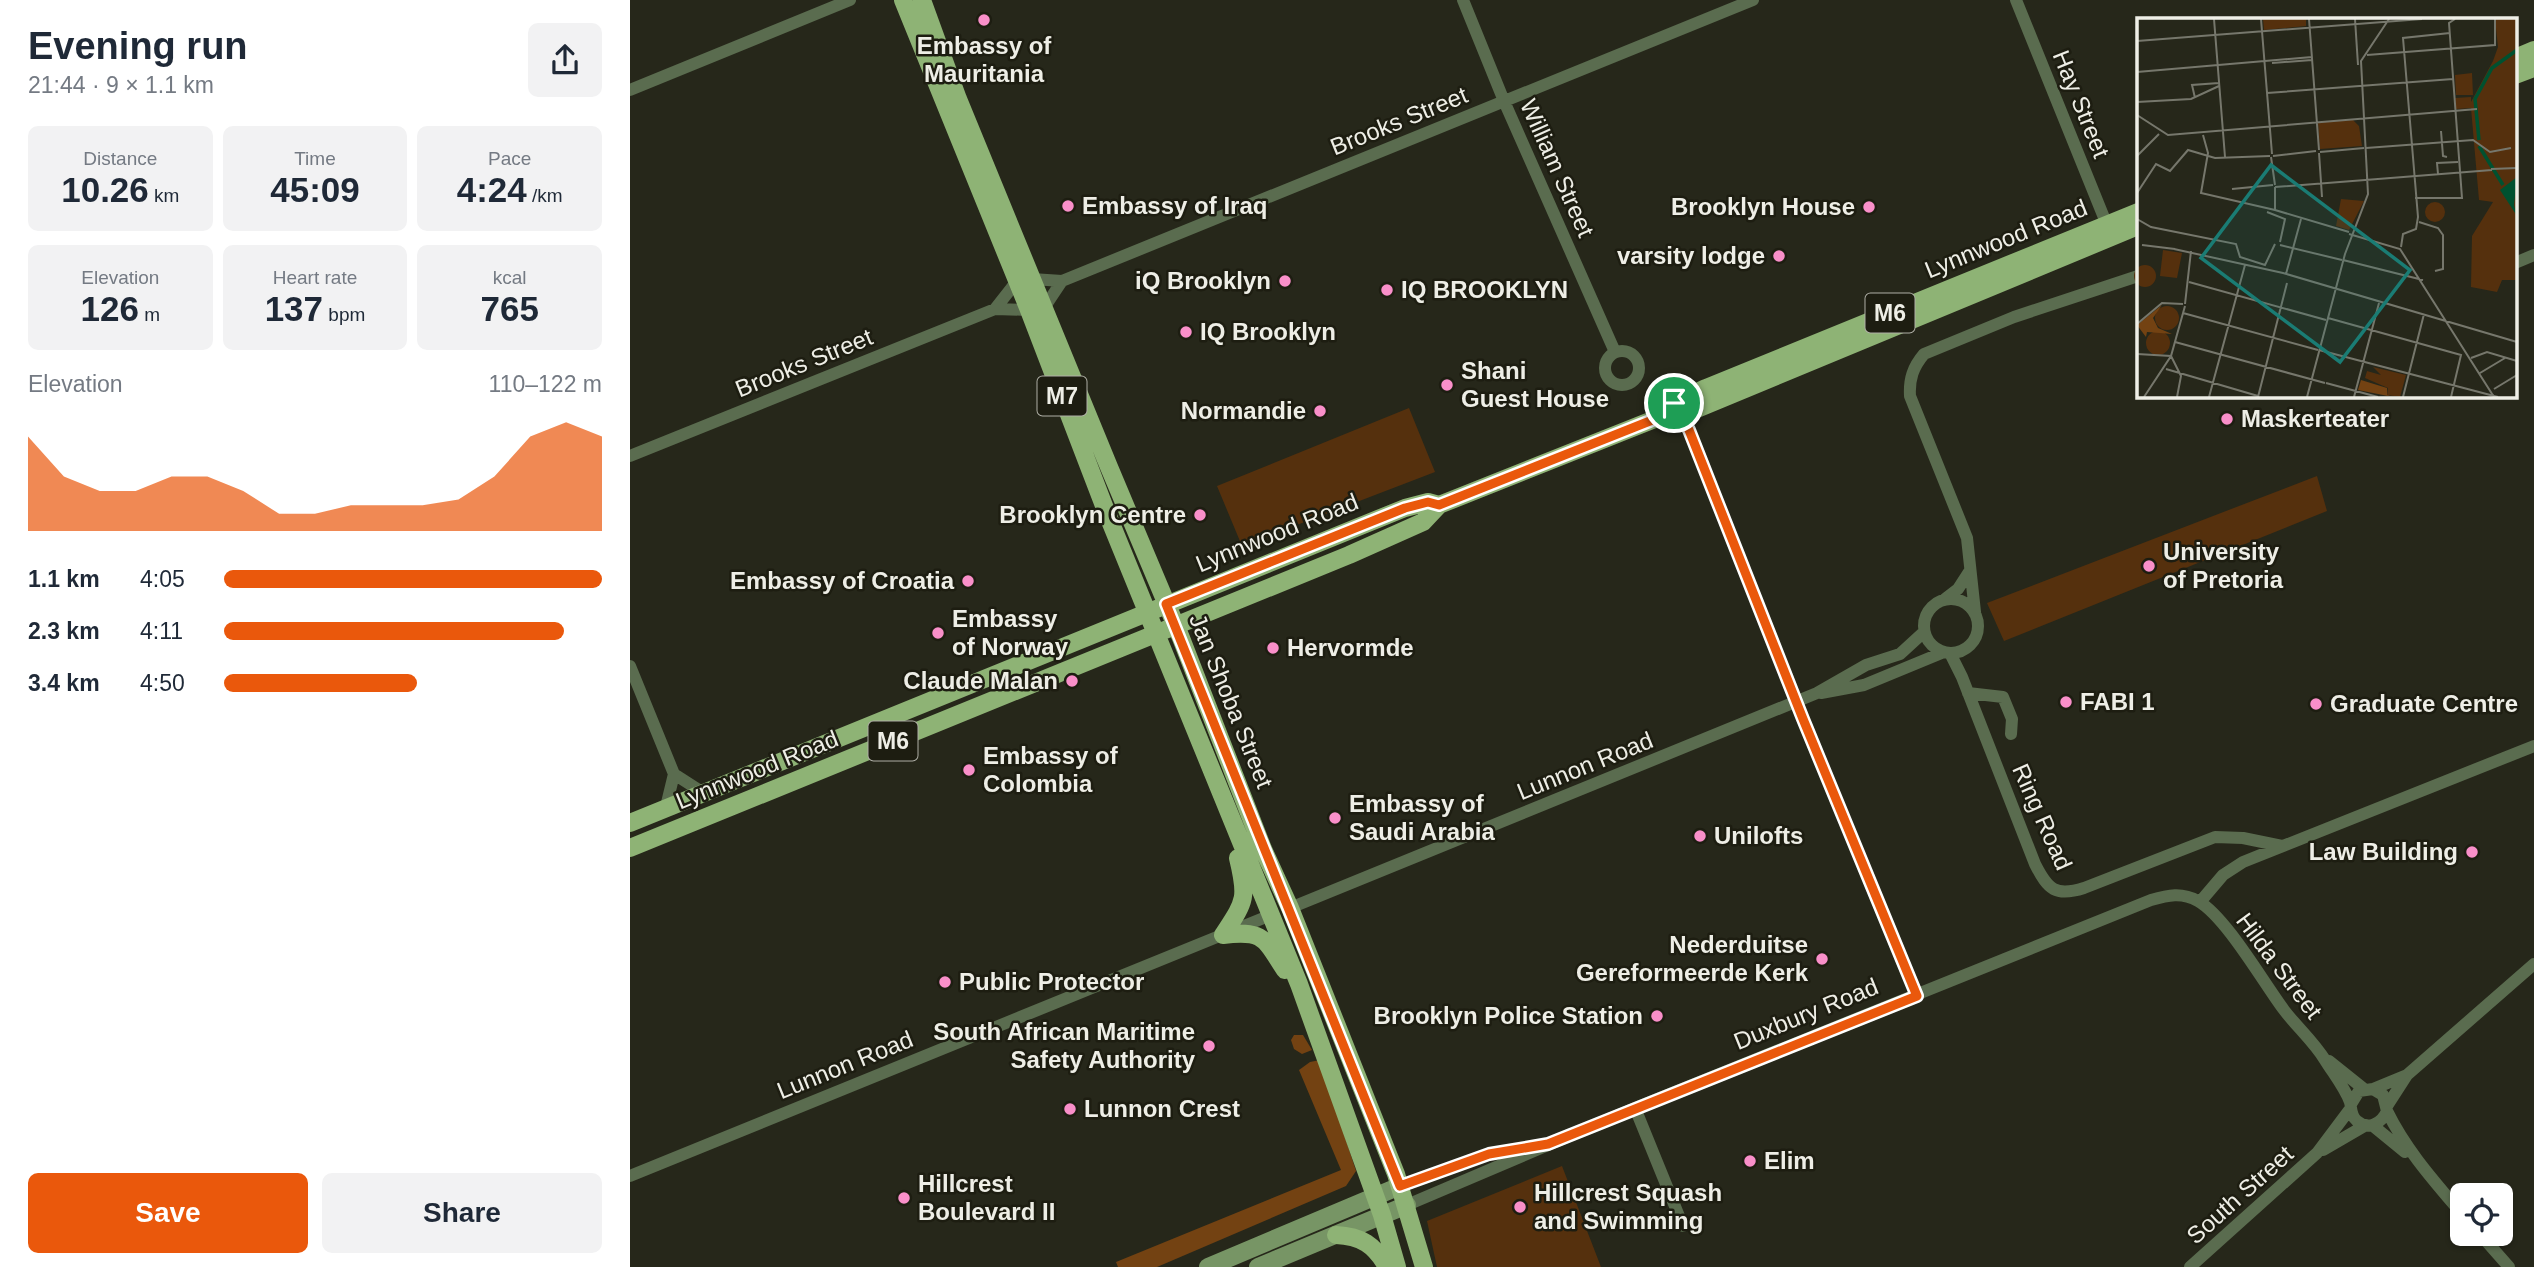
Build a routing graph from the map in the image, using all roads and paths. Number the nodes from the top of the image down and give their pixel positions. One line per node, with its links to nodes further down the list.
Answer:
1 (850, 0): 11 (street)
2 (903, 0): 19 (main road, Jan Shoba Street / M7)
3 (922, 0): 19 (main road, Jan Shoba Street / M7)
4 (1463, 0): 12 (street, William Street)
5 (1753, 0): 12 (street, Brooks Street)
6 (2015, 0): 14 (street, Hay Street)
7 (2534, 50): 8 (main road)
8 (2516, 58)
9 (2534, 68): 10 (main road)
10 (2516, 75)
11 (630, 90)
12 (1504, 101): 20 (street, Brooks Street); 23 (street, William Street)
13 (2137, 212): 14 (main road, Lynnwood Road / M6)
14 (2107, 225): 24 (main road, Lynnwood Road / M6)
15 (2137, 226): 24 (main road, Lynnwood Road / M6)
16 (2534, 255): 17 (street)
17 (2516, 263)
18 (2137, 276): 27 (street)
19 (1025, 280): 20 (street, Brooks Street); 21 (street, Brooks Street); 22 (main road, Jan Shoba Street / M7)
20 (1062, 281): 22 (street)
21 (995, 309): 22 (street, Brooks Street); 25 (street, Brooks Street)
22 (1037, 309): 29 (main road, Jan Shoba Street / M7); 30 (main road, Jan Shoba Street / M7)
23 (1615, 352)
24 (1673, 412): 26 (main road, Lynnwood Road / M6); 39 (street)
25 (630, 456)
26 (1439, 505): 29 (main road, Lynnwood Road / M6); 32 (main road, Lynnwood Road / M6)
27 (1969, 572): 28 (street); 31 (street)
28 (1945, 599): 31 (street); 33 (street)
29 (1166, 604): 30 (main road, Lynnwood Road / M6); 32 (main road, Jan Shoba Street / M7)
30 (1147, 612): 34 (main road, Jan Shoba Street / M7); 43 (main road, Lynnwood Road / M6)
31 (1975, 612): 35 (street)
32 (1176, 627): 34 (main road, Lynnwood Road / M6); 49 (main road, Jan Shoba Street / M7)
33 (1924, 632): 35 (street); 37 (street, Lunnon Road)
34 (1156, 635): 46 (main road, Jan Shoba Street / M7); 48 (main road, Lynnwood Road / M6)
35 (1947, 653): 37 (street, Lunnon Road); 38 (street, Ring Road)
36 (630, 666): 42 (street)
37 (1817, 693): 39 (street, Lunnon Road)
38 (1968, 693): 40 (street); 47 (street, Ring Road)
39 (1797, 702): 51 (street, Lunnon Road); 56 (street)
40 (2011, 734)
41 (2534, 746): 47 (street)
42 (674, 774): 43 (street); 44 (street)
43 (702, 792): 44 (main road, Lynnwood Road / M6)
44 (666, 807): 45 (main road, Lynnwood Road / M6)
45 (630, 823)
46 (1235, 828): 52 (main road, Jan Shoba Street / M7); 53 (main road)
47 (2282, 846): 50 (street)
48 (630, 848)
49 (1263, 849): 51 (main road, Jan Shoba Street / M7); 52 (main road)
50 (2200, 902): 56 (street, Duxbury Road); 57 (street, Hilda Street)
51 (1290, 908): 55 (main road); 68 (main road, Jan Shoba Street / M7)
52 (1271, 915): 53 (street, Lunnon Road); 55 (main road, Jan Shoba Street / M7)
53 (1223, 935): 55 (main road); 67 (street, Lunnon Road)
54 (2534, 964): 58 (street)
55 (1300, 988): 69 (main road, Jan Shoba Street / M7)
56 (1917, 996): 61 (street, Duxbury Road)
57 (2323, 1057): 59 (street, Hilda Street); 60 (street, Hilda Street)
58 (2407, 1074): 59 (street); 62 (street)
59 (2368, 1089): 60 (street); 62 (street)
60 (2351, 1106): 63 (street); 65 (street, South Street)
61 (1635, 1108): 64 (street, Duxbury Road); 73 (street)
62 (2387, 1108): 63 (street); 66 (street)
63 (2369, 1125): 65 (street, South Street); 66 (street)
64 (1548, 1144): 68 (street, Duxbury Road); 71 (street, Duxbury Road)
65 (2317, 1153): 81 (street, South Street)
66 (2421, 1166): 70 (street)
67 (630, 1176)
68 (1400, 1186): 69 (main road, Duxbury Road); 71 (main road, Jan Shoba Street / M7)
69 (1375, 1197): 72 (main road, Jan Shoba Street / M7); 76 (main road, Duxbury Road)
70 (2450, 1200)
71 (1407, 1205): 72 (main road, Duxbury Road); 80 (main road, Jan Shoba Street / M7)
72 (1382, 1215): 74 (main road, Duxbury Road); 79 (main road, Jan Shoba Street / M7)
73 (1683, 1226)
74 (1336, 1234): 77 (main road, Duxbury Road); 78 (main road)
75 (2491, 1246): 82 (street)
76 (1208, 1267)
77 (1258, 1267)
78 (1387, 1267)
79 (1397, 1267)
80 (1424, 1267)
81 (2190, 1267)
82 (2509, 1267)

